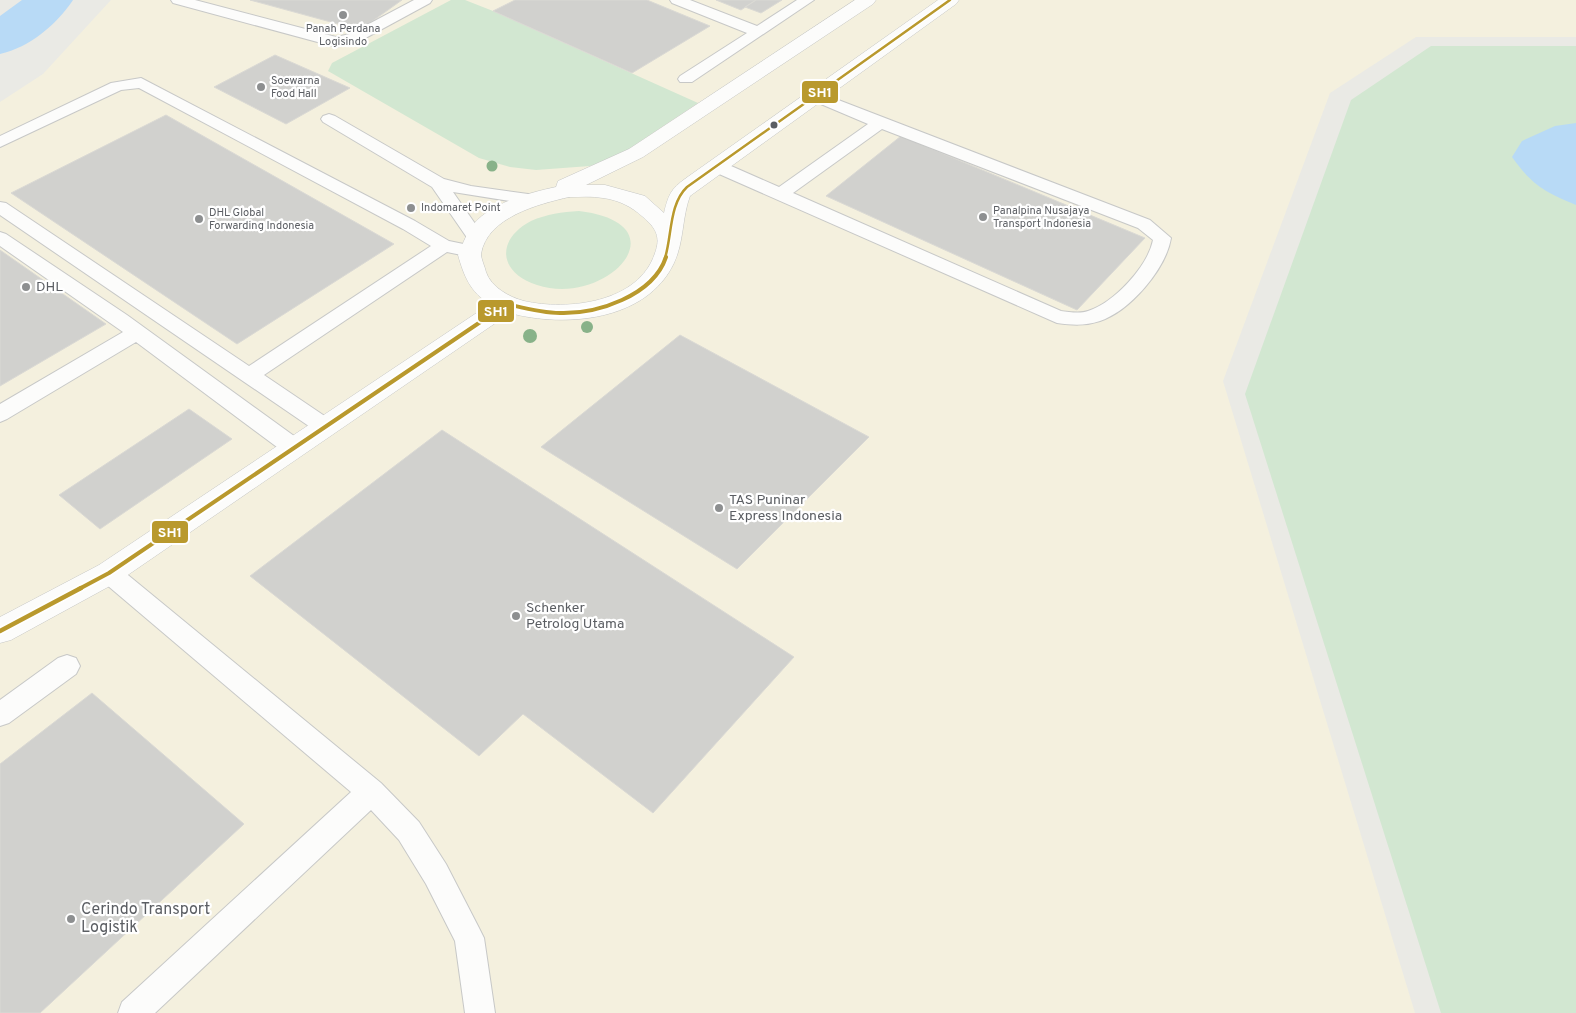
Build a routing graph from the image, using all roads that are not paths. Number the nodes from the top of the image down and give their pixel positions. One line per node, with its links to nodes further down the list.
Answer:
1 (178, 0): 2 (lane)
2 (425, 0)
3 (677, 0): 7 (lane)
4 (807, 0): 7 (lane)
5 (867, 0): 15 (street)
6 (950, 0): 9 (street)
7 (759, 32): 8 (lane)
8 (686, 79)
9 (815, 96): 11 (lane); 13 (street)
10 (329, 118): 14 (lane)
11 (880, 123): 16 (lane); 16 (lane)
12 (0, 142): 22 (lane)
13 (716, 166): 16 (lane); 20 (street)
14 (438, 183): 17 (lane); 21 (lane)
15 (548, 193): 17 (street); 20 (street)
16 (779, 195)
17 (528, 199): 21 (street)
18 (0, 207): 25 (lane)
19 (0, 238): 24 (lane)
20 (669, 238): 23 (street)
21 (474, 245): 22 (lane); 23 (street)
22 (444, 246): 25 (lane)
23 (507, 304): 27 (street)
24 (136, 333): 26 (lane); 28 (lane)
25 (248, 376): 27 (lane)
26 (0, 414)
27 (324, 426): 28 (street)
28 (293, 447): 29 (street)
29 (110, 573): 30 (street); 33 (lane)
30 (0, 631)
31 (68, 666): 32 (lane)
32 (0, 715)
33 (371, 792): 34 (lane); 35 (lane)
34 (132, 1013)
35 (480, 1013)

